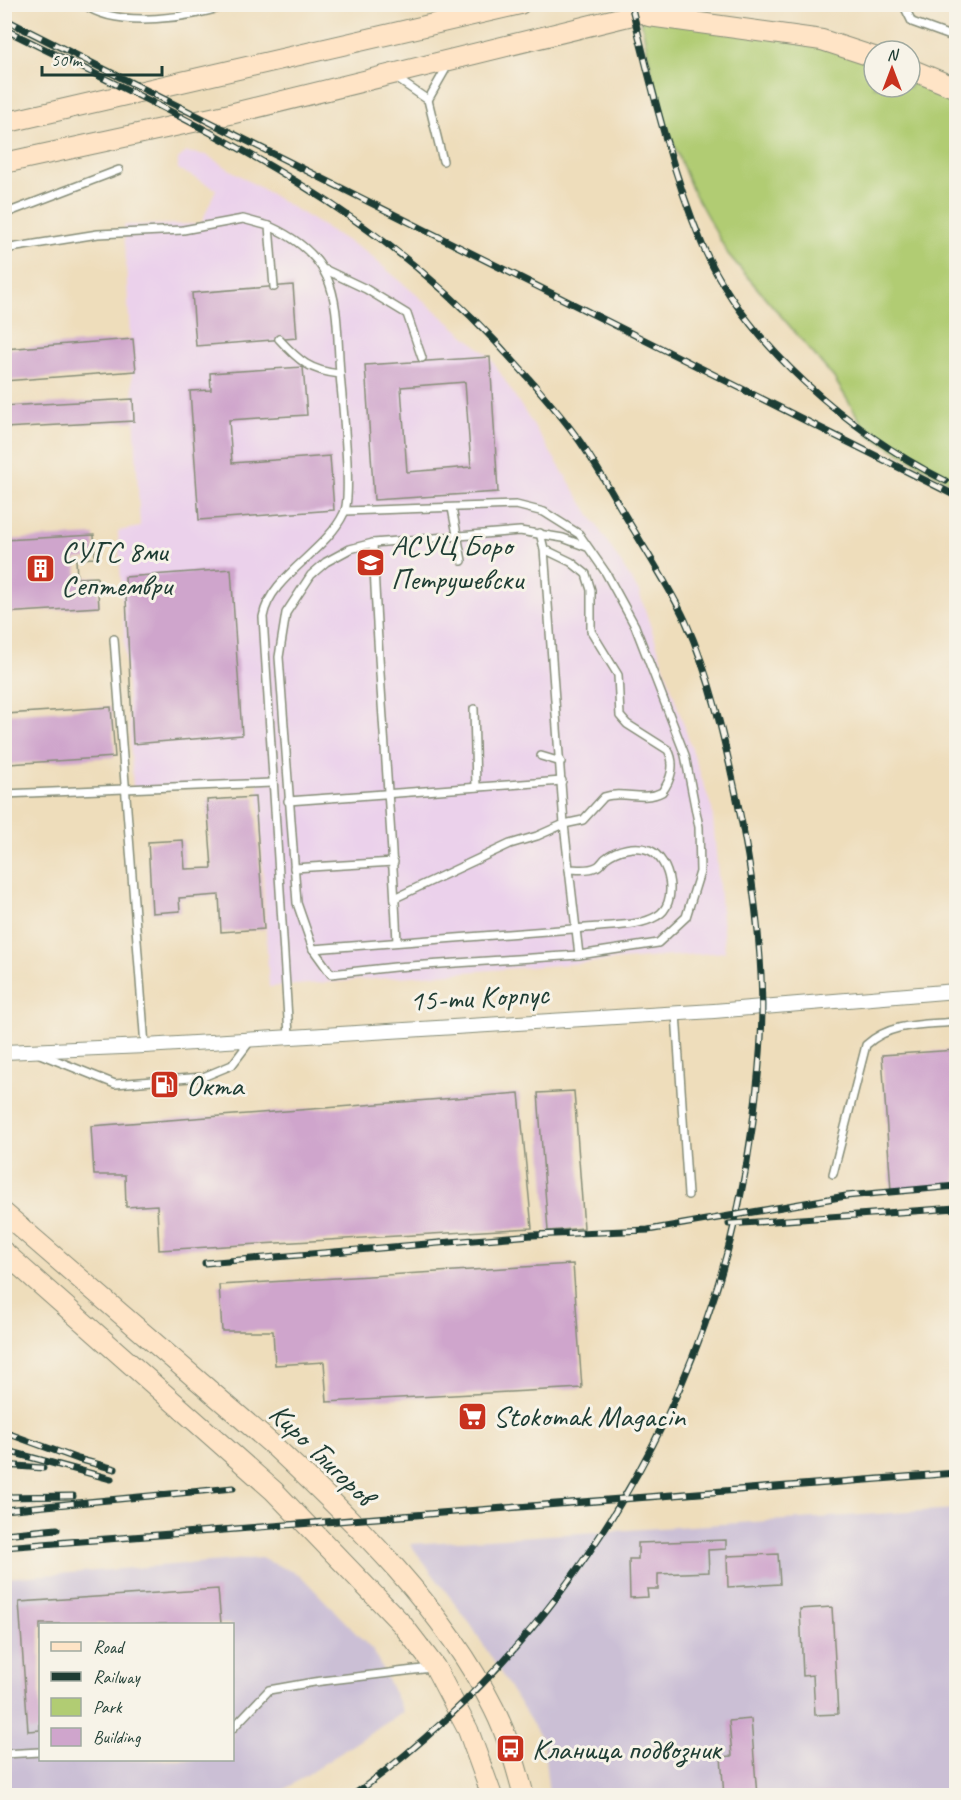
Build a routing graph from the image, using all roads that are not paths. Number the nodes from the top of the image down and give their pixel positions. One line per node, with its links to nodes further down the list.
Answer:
1 (84, 4): 2 (lane)
2 (232, 4)
3 (520, 4): 14 (street)
4 (677, 4): 6 (street)
5 (903, 4): 7 (lane)
6 (640, 15): 8 (street); 9 (street)
7 (957, 38)
8 (862, 53)
9 (451, 61): 11 (street); 13 (lane)
10 (922, 74): 12 (street)
11 (391, 75): 13 (lane); 15 (street)
12 (957, 88)
13 (428, 100): 16 (lane)
14 (10, 121)
15 (79, 145): 17 (street); 19 (street)
16 (443, 161)
17 (4, 163)
18 (118, 170): 20 (lane)
19 (4, 174)
20 (4, 214)
21 (269, 226): 22 (lane); 23 (lane); 24 (lane)
22 (4, 249)
23 (326, 270): 26 (lane); 27 (lane)
24 (274, 287)
25 (279, 339): 27 (lane)
26 (422, 358)
27 (340, 374): 29 (lane)
28 (452, 508): 29 (lane); 31 (lane); 33 (lane)
29 (345, 511): 43 (lane)
30 (540, 533): 31 (lane); 33 (lane); 34 (lane)
31 (458, 535): 32 (lane); 35 (lane)
32 (373, 543): 46 (lane); 48 (lane)
33 (587, 547): 39 (lane)
34 (544, 549): 40 (lane); 41 (lane)
35 (462, 561)
36 (114, 639): 45 (lane)
37 (474, 709): 44 (lane)
38 (541, 756): 41 (lane)
39 (686, 759): 40 (lane); 57 (lane)
40 (672, 761): 49 (lane)
41 (561, 762): 42 (lane)
42 (562, 781): 44 (lane); 49 (lane)
43 (272, 783): 45 (lane); 61 (lane)
44 (476, 787): 46 (lane)
45 (125, 791): 47 (lane); 63 (lane)
46 (390, 793): 48 (lane); 50 (lane)
47 (4, 794)
48 (288, 801): 51 (lane)
49 (564, 824): 52 (lane); 53 (lane)
50 (394, 862): 51 (lane); 53 (lane)
51 (294, 868): 56 (lane)
52 (568, 870): 54 (lane); 54 (lane)
53 (395, 898): 55 (lane)
54 (576, 929): 55 (lane); 57 (lane)
55 (397, 942): 56 (lane)
56 (313, 949): 57 (lane)
57 (579, 955)
58 (957, 991): 59 (street, 15-ти Корпус)
59 (676, 1013): 61 (street, 15-ти Корпус); 67 (lane)
60 (957, 1022): 66 (lane)
61 (289, 1035): 62 (street, 15-ти Корпус)
62 (253, 1038): 63 (street, 15-ти Корпус); 64 (lane)
63 (145, 1046): 64 (street, 15-ти Корпус)
64 (32, 1051): 65 (street, 15-ти Корпус)
65 (4, 1052)
66 (833, 1174)
67 (688, 1194)
68 (4, 1213): 75 (street, Киро Глигоров)
69 (4, 1252): 70 (street, Киро Глигоров)
70 (435, 1667): 71 (lane); 74 (street, Киро Глигоров)
71 (234, 1726)
72 (39, 1752): 73 (lane)
73 (4, 1754)
74 (492, 1796)
75 (524, 1796)

